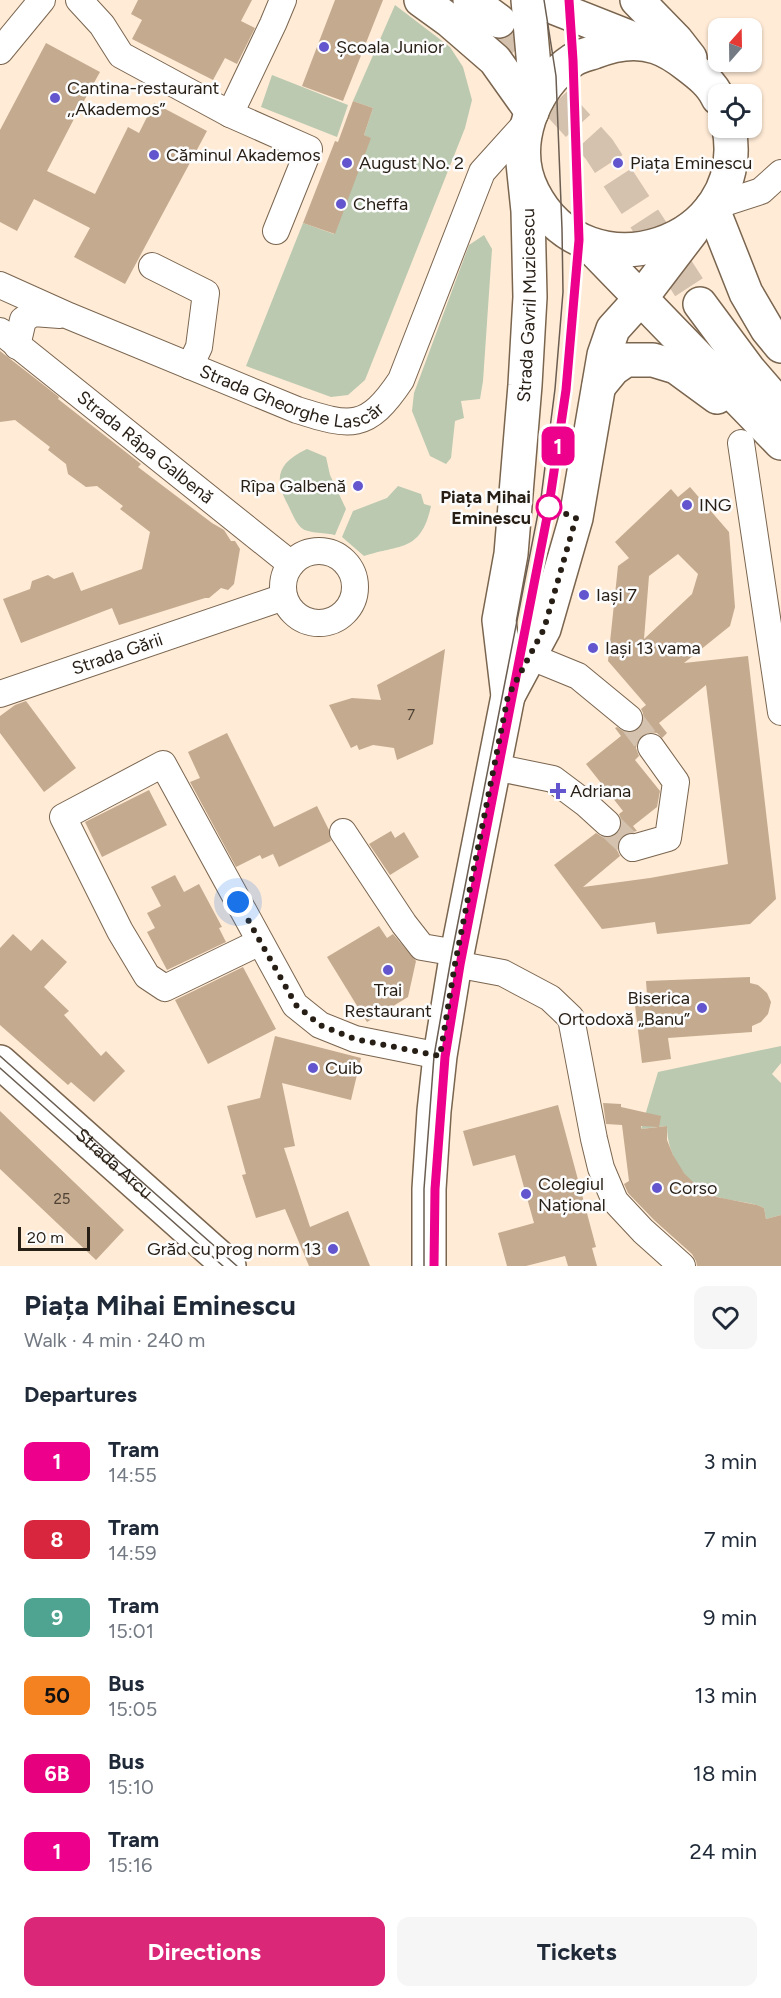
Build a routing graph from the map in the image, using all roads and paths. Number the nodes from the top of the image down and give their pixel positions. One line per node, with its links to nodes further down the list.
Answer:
1 (42, 0): 11 (street)
2 (79, 0): 15 (street)
3 (283, 0): 15 (street)
4 (421, 0): 14 (main road)
5 (451, 0): 6 (main road)
6 (470, 0)
7 (528, 0): 14 (main road)
8 (535, 0): 10 (main road)
9 (637, 0): 13 (main road)
10 (655, 46): 12 (main road); 14 (main road)
11 (1, 47)
12 (708, 84)
13 (709, 84)
14 (532, 111): 17 (main road); 28 (street, Strada Gheorghe Lascăr)
15 (230, 114): 20 (street)
16 (731, 138): 19 (main road, Strada Gavril Muzicescu)
17 (523, 163): 21 (main road); 37 (main road, Strada Gavril Muzicescu)
18 (781, 173): 19 (street)
19 (706, 214): 21 (main road); 24 (main road, Strada Gavril Muzicescu); 27 (main road)
20 (276, 231)
21 (588, 245): 24 (main road)
22 (152, 266): 28 (street)
23 (0, 285): 25 (street, Strada Gheorghe Lascăr)
24 (641, 298): 29 (main road, Strada Gavril Muzicescu); 31 (main road)
25 (69, 316): 26 (street); 28 (street, Strada Gheorghe Lascăr)
26 (8, 339): 33 (street, Strada Râpa Galbenă)
27 (781, 345)
28 (190, 366)
29 (599, 386): 31 (main road); 35 (main road, Strada Gavril Muzicescu)
30 (781, 391): 31 (main road)
31 (778, 428)
32 (741, 443): 38 (street)
33 (291, 564): 34 (street); 34 (street)
34 (284, 597): 36 (street, Strada Gării)
35 (530, 656): 37 (main road, Strada Gavril Muzicescu); 39 (street)
36 (0, 694)
37 (508, 696): 41 (main road, Strada Gavril Muzicescu)
38 (781, 712)
39 (629, 718)
40 (651, 747): 44 (street)
41 (494, 766): 42 (street); 46 (main road, Strada Gavril Muzicescu)
42 (607, 823)
43 (343, 832): 46 (street)
44 (632, 847)
45 (260, 942): 45 (street); 47 (street)
46 (456, 958): 47 (main road, Strada Gavril Muzicescu); 51 (street)
47 (440, 1056): 50 (main road, Strada Gavril Muzicescu)
48 (0, 1062): 49 (main road, Strada Arcu)
49 (229, 1266)
50 (429, 1266)
51 (681, 1266)

